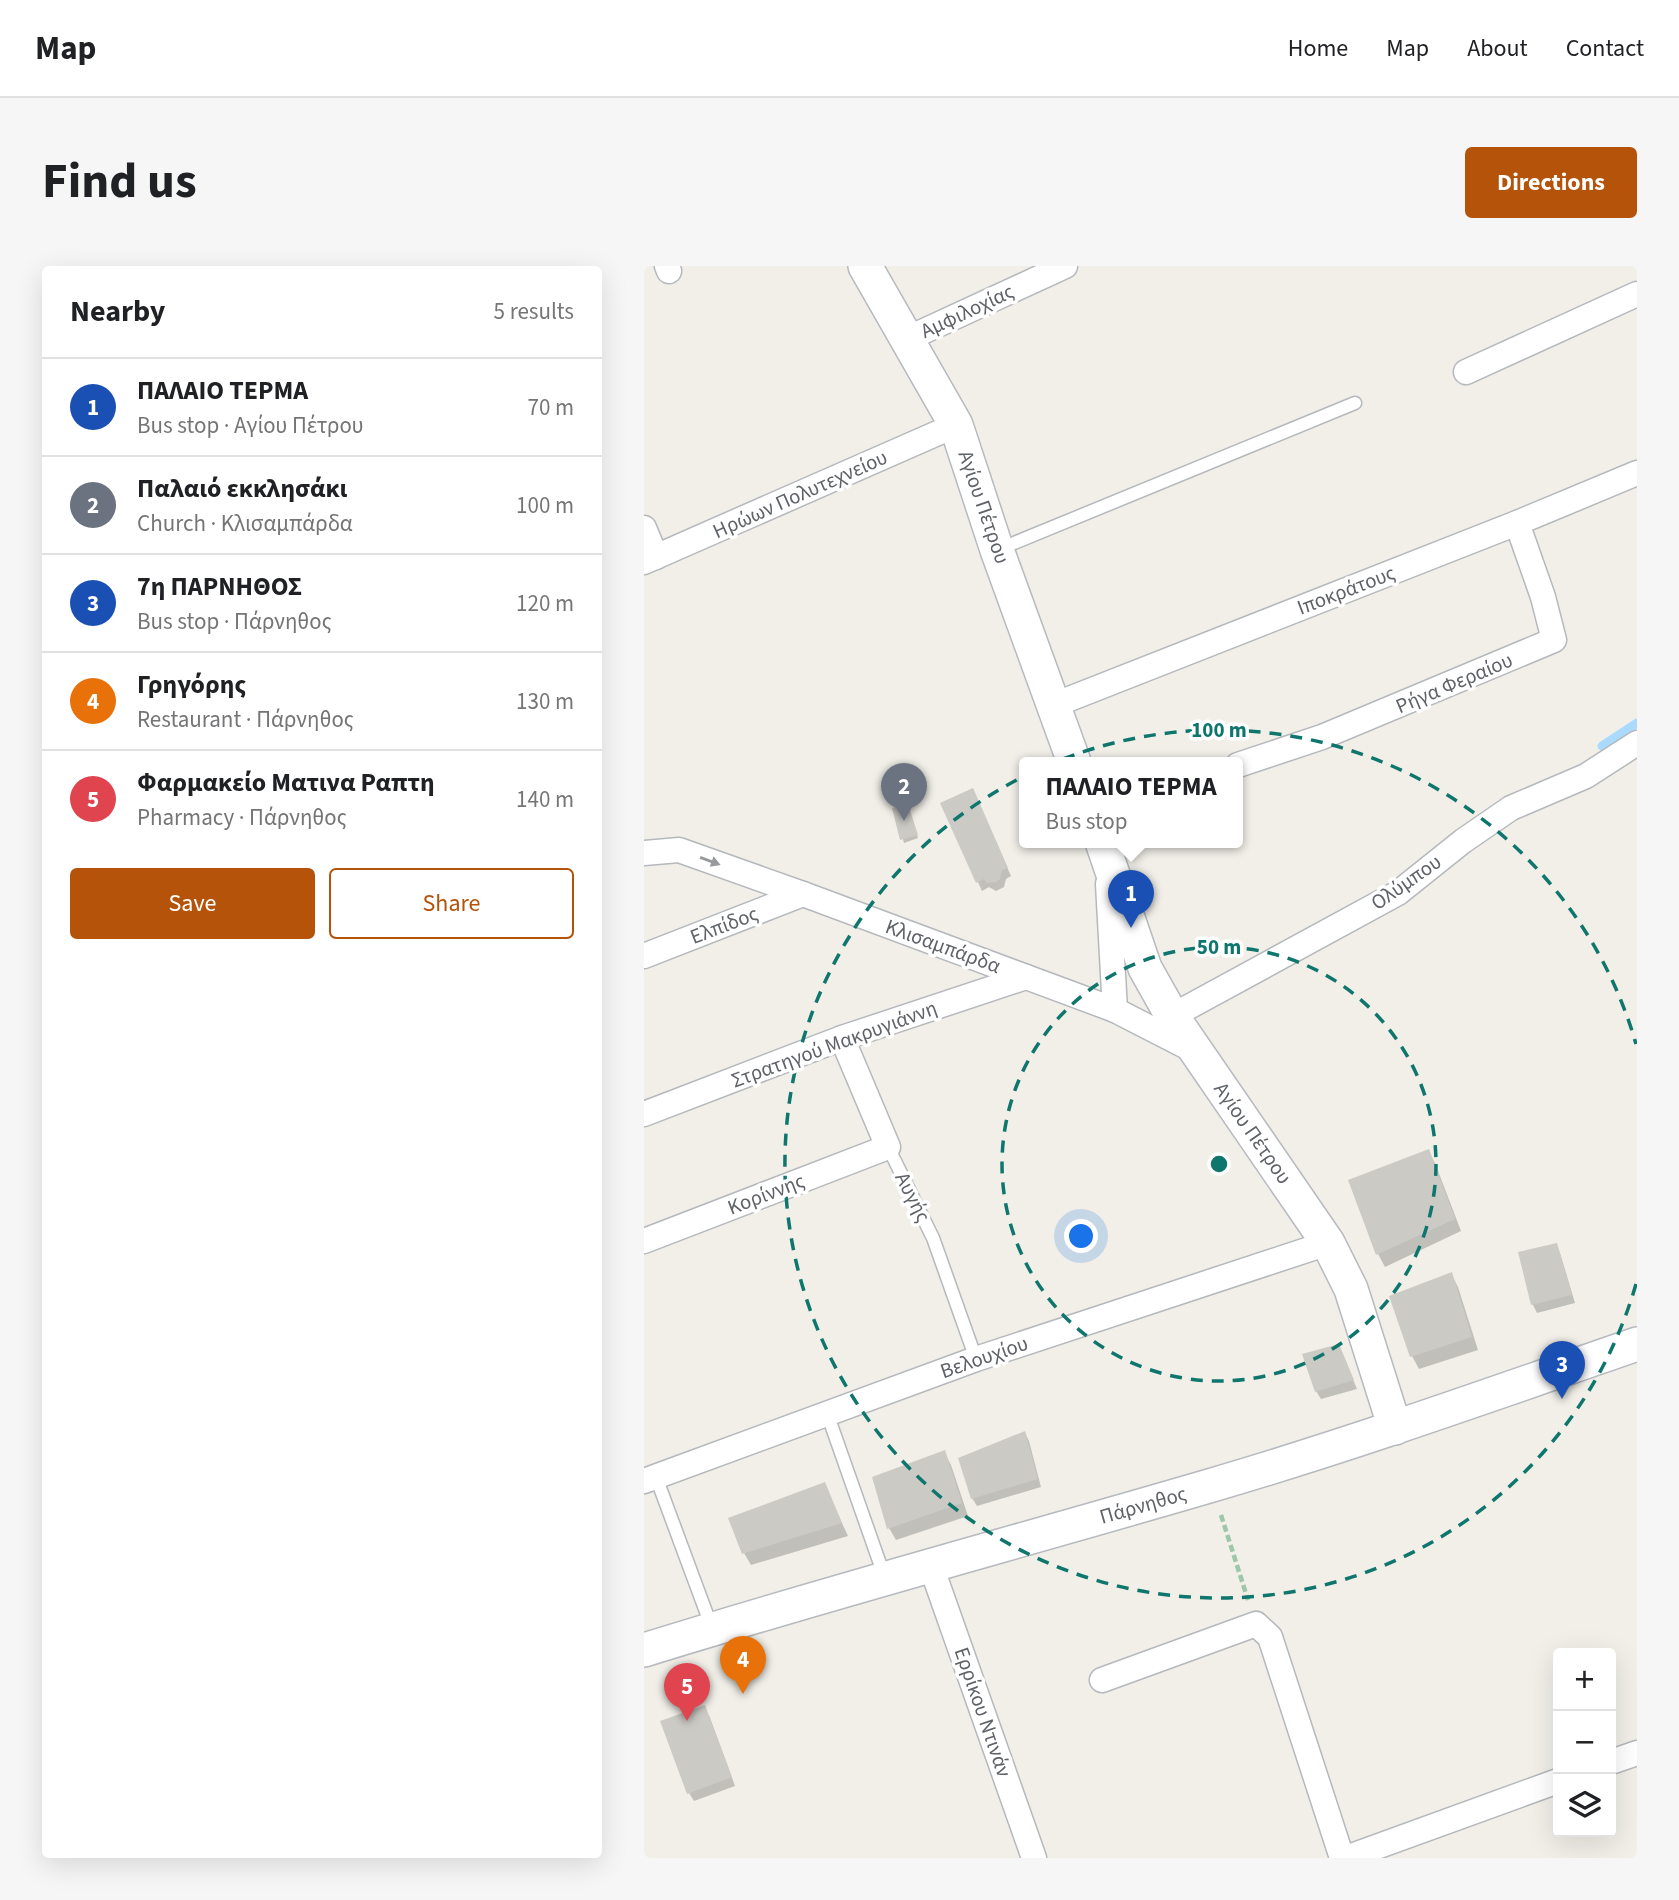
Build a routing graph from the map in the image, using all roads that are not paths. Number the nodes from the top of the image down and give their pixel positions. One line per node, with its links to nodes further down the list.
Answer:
1 (865, 266): 4 (street, Αγίου Πέτρου)
2 (1065, 266): 4 (street, Αμφιλοχίας)
3 (1637, 294): 5 (street)
4 (907, 339): 7 (street, Αγίου Πέτρου)
5 (1466, 372)
6 (1355, 403): 11 (lane)
7 (956, 425): 11 (street, Αγίου Πέτρου); 12 (street, Ηρώων Πολυτεχνείου)
8 (1637, 473): 9 (street, Ιποκράτους)
9 (1517, 523): 13 (street, Ιποκράτους); 16 (street, Ρήγα Φεραίου)
10 (644, 528): 12 (street)
11 (997, 550): 13 (street, Αγίου Πέτρου)
12 (650, 560)
13 (1054, 705): 15 (street, Αγίου Πέτρου)
14 (1637, 743): 24 (street, Ολύμπου)
15 (1072, 757)
16 (1243, 763)
17 (1102, 848): 23 (street)
18 (1103, 848): 24 (street, Αγίου Πέτρου)
19 (644, 853): 20 (street, Κλισαμπάρδα, one-way to 20)
20 (803, 894): 21 (street, Ελπίδος); 22 (street, Κλισαμπάρδα)
21 (644, 956)
22 (1026, 977): 23 (street, Κλισαμπάρδα); 25 (street, Στρατηγού Μακρυγιάννη)
23 (1115, 1010): 26 (street, Κλισαμπάρδα)
24 (1172, 1016): 26 (street, Αγίου Πέτρου)
25 (842, 1038): 27 (street, Στρατηγού Μακρυγιάννη); 28 (street, Αυγής)
26 (1221, 1085): 30 (street, Αγίου Πέτρου)
27 (644, 1114)
28 (888, 1147): 29 (street, Κορίννης); 32 (lane, Αυγής)
29 (644, 1241)
30 (1328, 1243): 32 (street, Βελουχίου); 34 (street, Αγίου Πέτρου)
31 (1637, 1344): 34 (street, Πάρνηθος)
32 (976, 1359): 33 (street, Βελουχίου)
33 (827, 1413): 35 (street, Βελουχίου); 37 (lane)
34 (1395, 1428): 36 (street, Πάρνηθος)
35 (650, 1479): 38 (lane)
36 (931, 1566): 37 (street, Πάρνηθος); 45 (street, Ερρίκου Ντινάν)
37 (885, 1578): 38 (street, Πάρνηθος)
38 (713, 1629): 39 (street, Πάρνηθος)
39 (644, 1650)
40 (1102, 1680): 46 (street)
41 (1637, 1753): 42 (street)
42 (1616, 1760)
43 (1553, 1783): 44 (street)
44 (1382, 1852): 46 (street)
45 (1034, 1858)
46 (1344, 1858)

